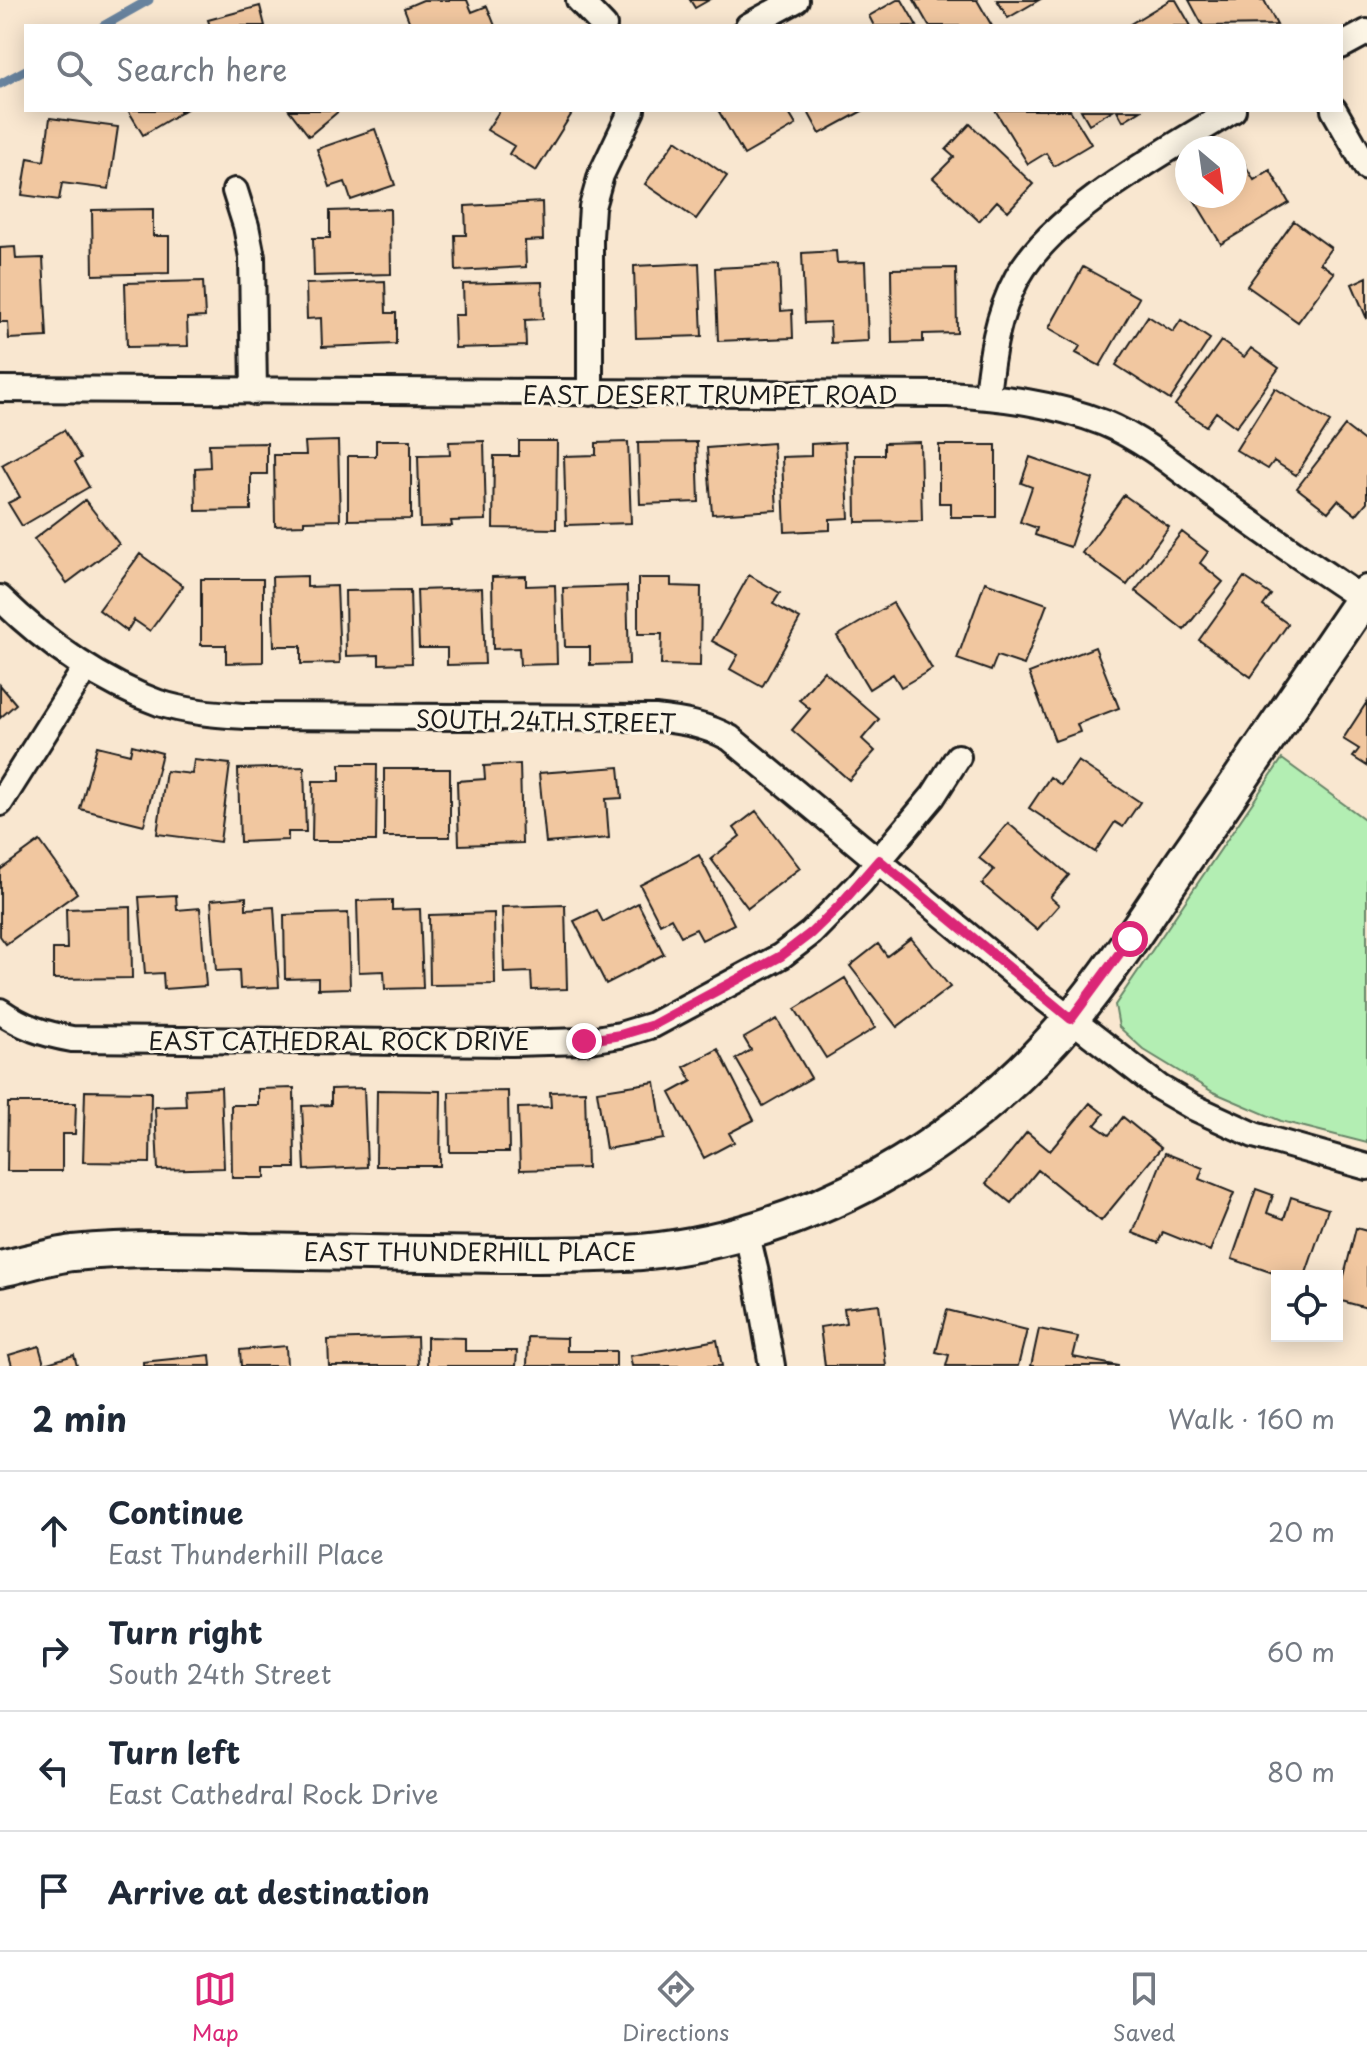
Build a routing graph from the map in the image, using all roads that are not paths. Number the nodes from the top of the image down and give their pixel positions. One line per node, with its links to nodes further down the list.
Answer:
1 (579, 0): 3 (street)
2 (796, 0): 4 (street)
3 (602, 24)
4 (752, 24)
5 (1367, 32): 6 (street)
6 (1343, 45)
7 (631, 112): 14 (street)
8 (1230, 112): 15 (street)
9 (1335, 112): 10 (street)
10 (1367, 168)
11 (235, 191): 13 (street)
12 (0, 389): 13 (street, EAST DESERT TRUMPET ROAD)
13 (254, 392): 14 (street, EAST DESERT TRUMPET ROAD)
14 (590, 393): 15 (street, EAST DESERT TRUMPET ROAD)
15 (987, 396): 17 (street, EAST DESERT TRUMPET ROAD)
16 (0, 598): 18 (street, SOUTH 24TH STREET)
17 (1366, 598): 23 (street, EAST THUNDERHILL PLACE)
18 (86, 667): 20 (street); 21 (street, SOUTH 24TH STREET)
19 (958, 757): 21 (street, EAST CATHEDRAL ROCK DRIVE)
20 (0, 803)
21 (879, 860): 22 (street, EAST CATHEDRAL ROCK DRIVE); 23 (street, SOUTH 24TH STREET)
22 (0, 1011)
23 (1071, 1019): 24 (street, SOUTH 24TH STREET); 25 (street, EAST THUNDERHILL PLACE)
24 (1367, 1167)
25 (746, 1231): 26 (street, EAST THUNDERHILL PLACE); 27 (street)
26 (0, 1269)
27 (772, 1366)

